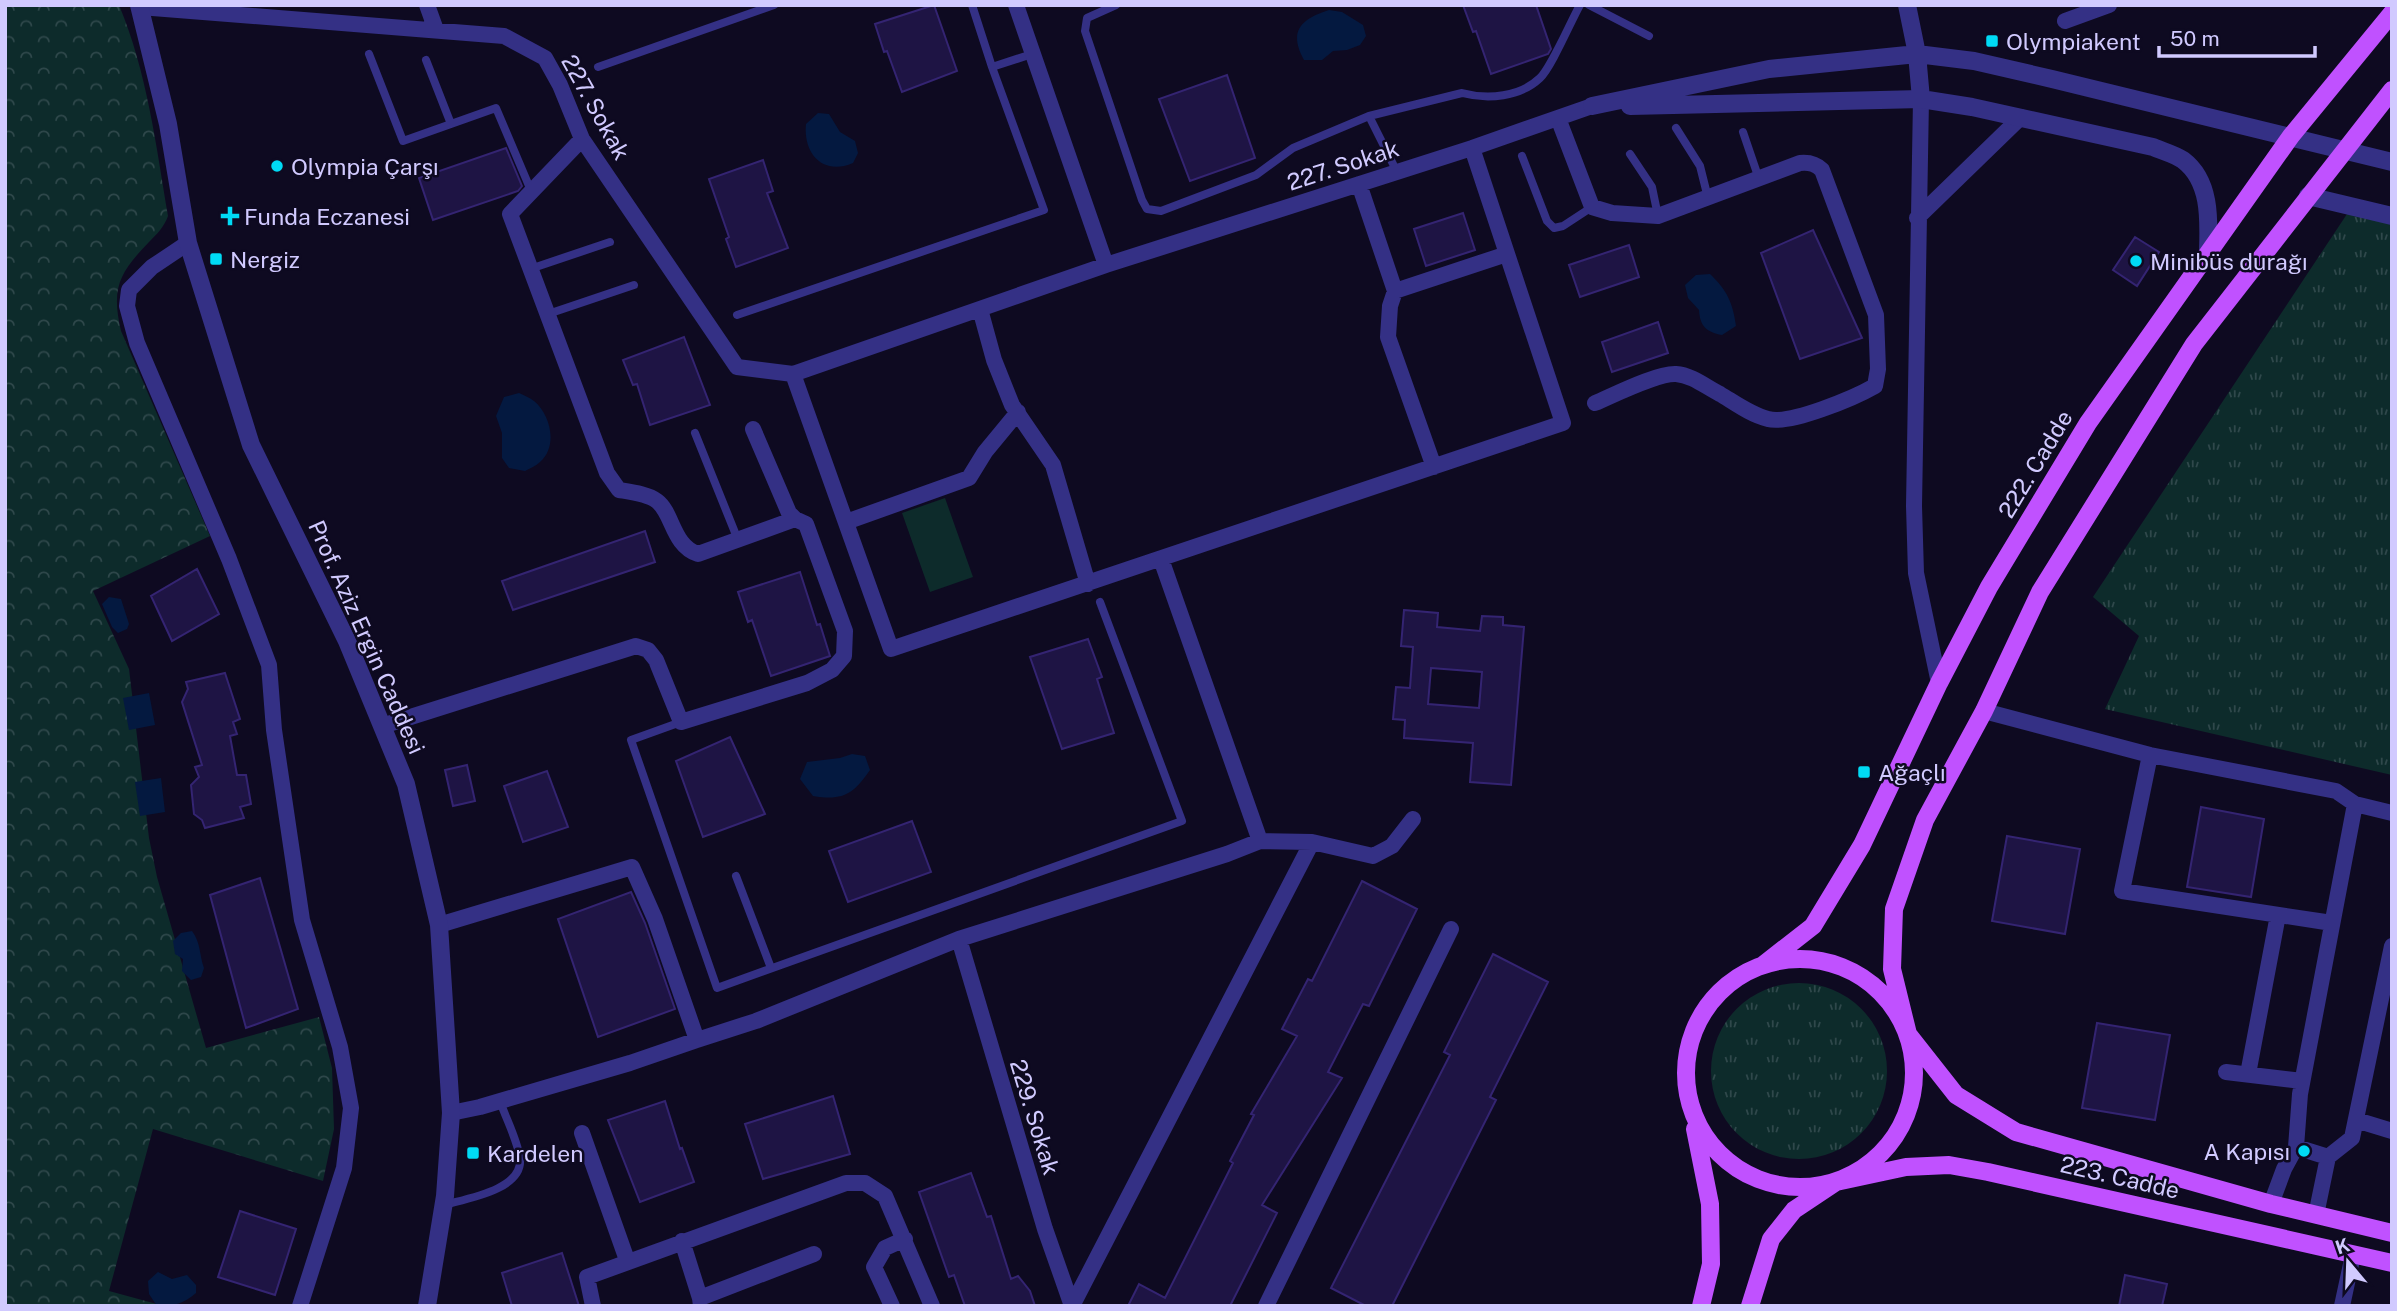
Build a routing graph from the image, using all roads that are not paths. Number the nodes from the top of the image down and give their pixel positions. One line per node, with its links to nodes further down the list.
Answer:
1 (427, 5): 13 (street)
2 (774, 5): 19 (lane)
3 (972, 5): 20 (lane)
4 (1016, 5): 16 (street)
5 (1116, 5): 24 (lane)
6 (1580, 5): 24 (lane)
7 (1589, 5): 14 (lane)
8 (1907, 5): 17 (street)
9 (2109, 5): 12 (street)
10 (140, 6): 13 (street, 227. Sokak); 48 (street, Prof. Aziz Ergin Caddesi)
11 (2392, 13): 30 (main road, 222. Cadde)
12 (2065, 21)
13 (436, 30): 31 (street, 227. Sokak)
14 (1649, 36)
15 (369, 54): 27 (lane)
16 (1032, 54): 20 (lane); 51 (street)
17 (1917, 54): 22 (street); 23 (street); 30 (street)
18 (426, 60): 27 (lane)
19 (597, 67)
20 (992, 67): 57 (lane)
21 (2392, 90): 33 (main road)
22 (1921, 99): 23 (street); 25 (street); 46 (street)
23 (1592, 106): 26 (street, 227. Sokak)
24 (1369, 116): 37 (lane)
25 (2021, 117): 46 (street); 49 (street)
26 (1558, 118): 32 (street, 227. Sokak); 43 (street)
27 (451, 124): 40 (lane)
28 (1676, 128): 42 (lane)
29 (1743, 132): 38 (lane)
30 (2291, 136): 33 (street); 49 (main road, 222. Cadde)
31 (582, 139): 40 (street); 58 (street, 227. Sokak)
32 (1472, 148): 37 (street, 227. Sokak); 50 (street)
33 (2344, 150): 36 (street); 41 (main road)
34 (1630, 154): 44 (lane)
35 (1522, 156): 43 (lane)
36 (2392, 162)
37 (1397, 172): 39 (street, 227. Sokak)
38 (1759, 180): 42 (street); 59 (street)
39 (1359, 184): 51 (street, 227. Sokak); 54 (street)
40 (532, 193): 52 (street)
41 (2308, 196): 45 (street); 71 (main road)
42 (1708, 198): 44 (street)
43 (1592, 207): 44 (street)
44 (1658, 216)
45 (2392, 216)
46 (1917, 218): 70 (street)
47 (610, 242): 52 (lane)
48 (188, 243): 73 (street, Prof. Aziz Ergin Caddesi); 114 (street)
49 (2208, 251): 70 (main road, 222. Cadde)
50 (1507, 254): 54 (street); 63 (street)
51 (1106, 265): 55 (street, 227. Sokak)
52 (530, 269): 56 (street)
53 (634, 285): 56 (lane)
54 (1395, 291): 63 (street)
55 (980, 309): 58 (street, 227. Sokak); 60 (street)
56 (548, 314): 66 (street)
57 (737, 315)
58 (793, 374): 65 (street)
59 (1595, 403)
60 (1018, 412): 65 (street); 68 (street)
61 (753, 429): 64 (street)
62 (695, 433): 66 (lane)
63 (1434, 467): 67 (street)
64 (795, 519): 66 (street); 72 (street)
65 (846, 522): 68 (street)
66 (738, 540)
67 (1161, 559): 68 (street); 78 (street)
68 (1088, 584)
69 (1100, 602): 88 (lane)
70 (1939, 683): 87 (main road, 222. Cadde)
71 (1984, 711): 74 (street); 89 (main road)
72 (681, 722): 73 (street); 88 (lane)
73 (382, 726): 83 (street, Prof. Aziz Ergin Caddesi)
74 (2150, 755): 75 (street); 81 (street)
75 (2356, 804): 76 (street); 82 (street)
76 (2392, 813)
77 (1413, 819): 79 (street)
78 (1259, 841): 79 (street); 85 (street)
79 (1312, 842): 119 (street)
80 (736, 876): 88 (lane)
81 (2278, 915): 82 (street); 92 (street)
82 (2332, 923): 93 (street)
83 (439, 925): 90 (street); 96 (street, Prof. Aziz Ergin Caddesi)
84 (1451, 929): 120 (street)
85 (959, 940): 90 (street); 119 (street, 229. Sokak)
86 (2392, 947): 97 (street)
87 (1763, 965): 89 (main road); 95 (main road)
88 (771, 968)
89 (1908, 1034): 102 (main road); 103 (main road, 223. Cadde)
90 (697, 1041): 94 (street)
91 (2226, 1072): 92 (street)
92 (2248, 1074): 93 (street)
93 (2302, 1081): 100 (street)
94 (500, 1101): 96 (street); 104 (lane)
95 (1692, 1112): 102 (main road); 121 (main road)
96 (451, 1113): 104 (street, Prof. Aziz Ergin Caddesi)
97 (2356, 1121): 98 (street); 101 (street)
98 (2392, 1130)
99 (582, 1133): 111 (street)
100 (2296, 1147): 101 (street); 103 (street)
101 (2328, 1157): 105 (street)
102 (1836, 1182): 110 (main road, 223. Cadde); 122 (main road)
103 (2271, 1204): 105 (main road, 223. Cadde)
104 (444, 1205): 115 (street, Prof. Aziz Ergin Caddesi)
105 (2316, 1215): 106 (main road, 223. Cadde)
106 (2392, 1233)
107 (905, 1239): 108 (street); 117 (street); 118 (street)
108 (682, 1241): 111 (street); 113 (street)
109 (814, 1254): 113 (street)
110 (2353, 1255): 112 (main road, 223. Cadde); 123 (street)
111 (627, 1260): 116 (street)
112 (2392, 1263)
113 (700, 1302)
114 (300, 1306)
115 (427, 1306)
116 (593, 1306)
117 (892, 1306)
118 (932, 1306)
119 (1072, 1306)
120 (1266, 1306)
121 (1701, 1306)
122 (1750, 1306)
123 (2342, 1306)

